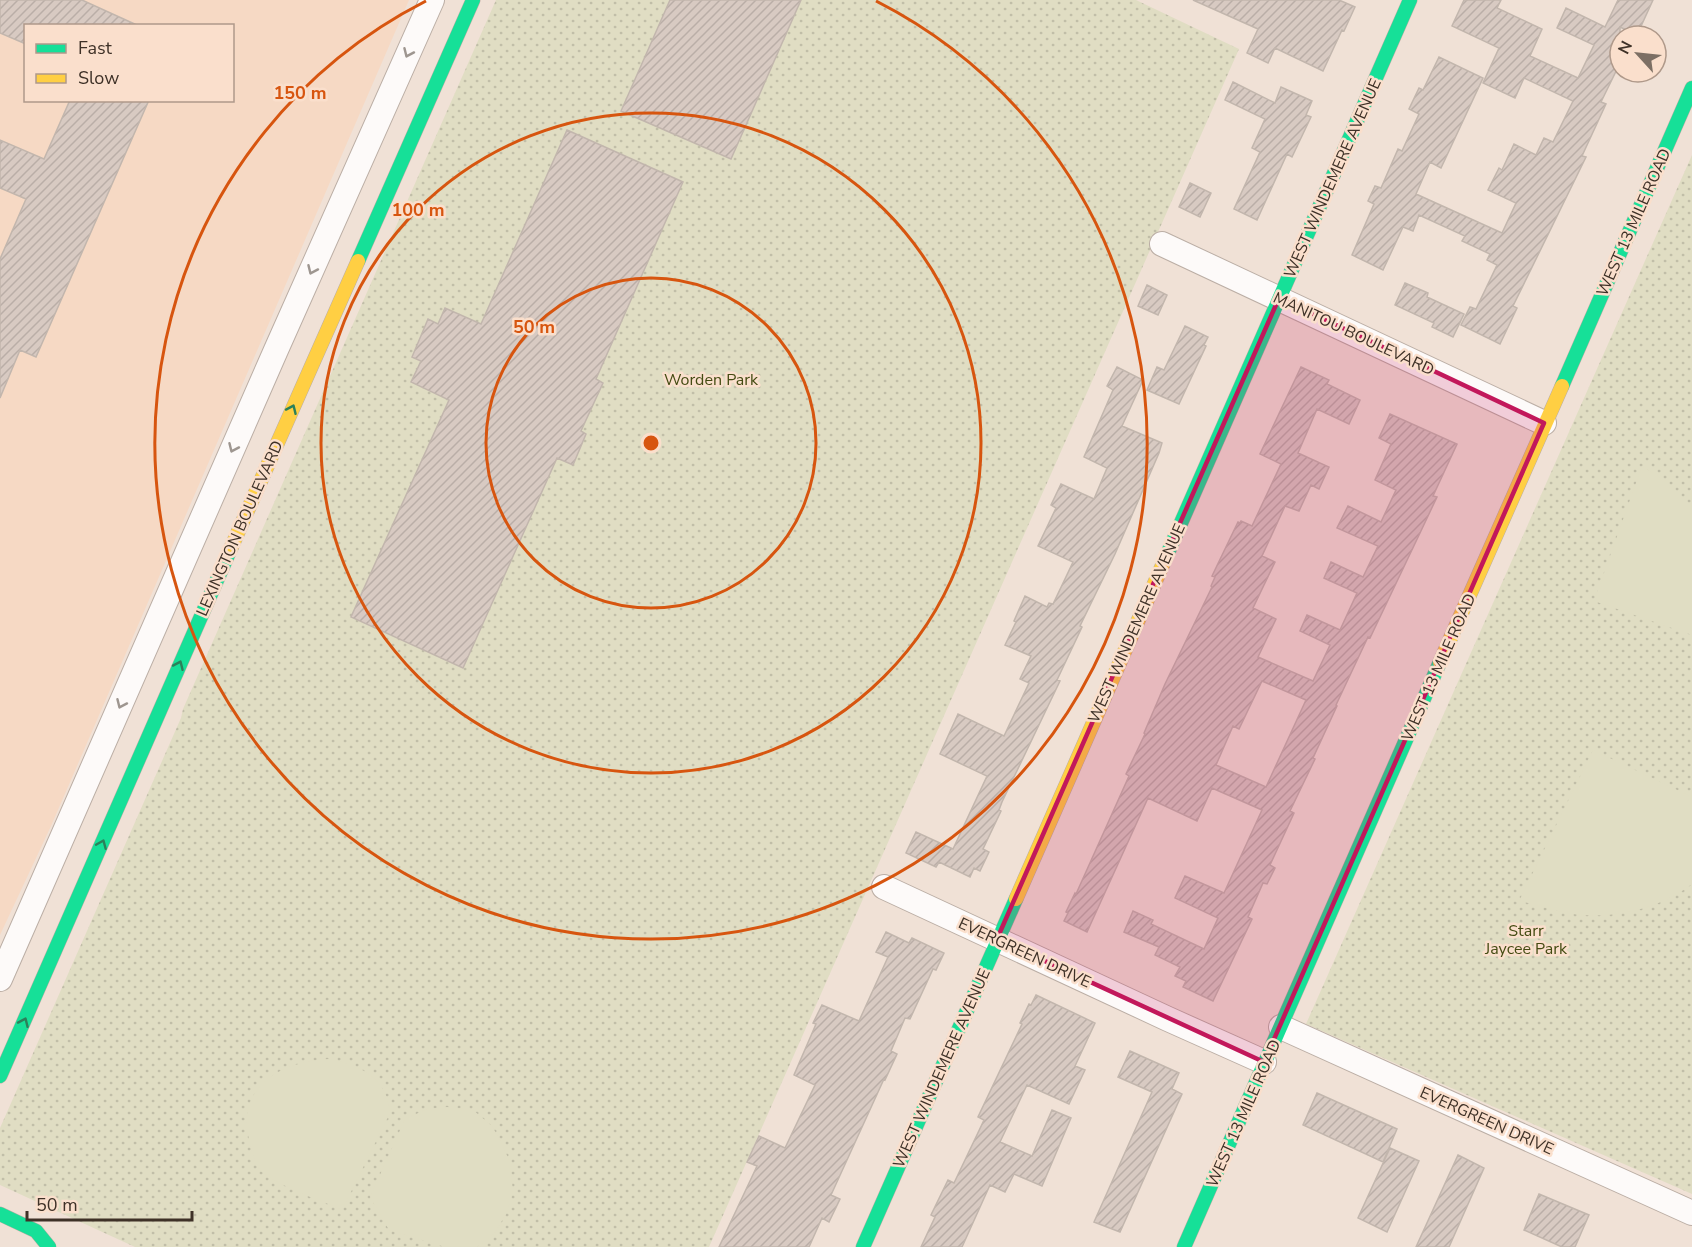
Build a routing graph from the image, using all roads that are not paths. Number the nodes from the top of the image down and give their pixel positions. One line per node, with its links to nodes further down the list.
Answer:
1 (473, 0): 4 (street, LEXINGTON BOULEVARD)
2 (1410, 0): 9 (street, WEST WINDEMERE AVENUE)
3 (428, 9): 4 (street); 6 (street, one-way to 6)
4 (459, 31): 8 (street, LEXINGTON BOULEVARD)
5 (1692, 88): 12 (street, WEST 13 MILE ROAD)
6 (330, 230): 8 (street); 10 (street, one-way to 10)
7 (1162, 244): 9 (street, MANITOU BOULEVARD)
8 (364, 245): 11 (street, LEXINGTON BOULEVARD)
9 (1279, 298): 12 (street, MANITOU BOULEVARD); 18 (street, WEST WINDEMERE AVENUE)
10 (276, 350): 11 (street); 13 (street, one-way to 13)
11 (310, 366): 14 (street, LEXINGTON BOULEVARD, one-way to 11)
12 (1545, 423): 20 (street, WEST 13 MILE ROAD)
13 (134, 674): 14 (street); 15 (street, one-way to 15)
14 (168, 690): 17 (street, LEXINGTON BOULEVARD, one-way to 14)
15 (45, 878): 17 (street); 19 (street)
16 (884, 887): 18 (street, EVERGREEN DRIVE)
17 (73, 910): 22 (street, LEXINGTON BOULEVARD, one-way to 17)
18 (997, 939): 21 (street, EVERGREEN DRIVE); 26 (street, WEST WINDEMERE AVENUE)
19 (0, 979)
20 (1281, 1027): 21 (street, WEST 13 MILE ROAD); 23 (street, EVERGREEN DRIVE)
21 (1264, 1062): 27 (street, WEST 13 MILE ROAD)
22 (0, 1076)
23 (1692, 1213)
24 (0, 1214): 25 (street)
25 (49, 1247)
26 (863, 1247)
27 (1184, 1247)

